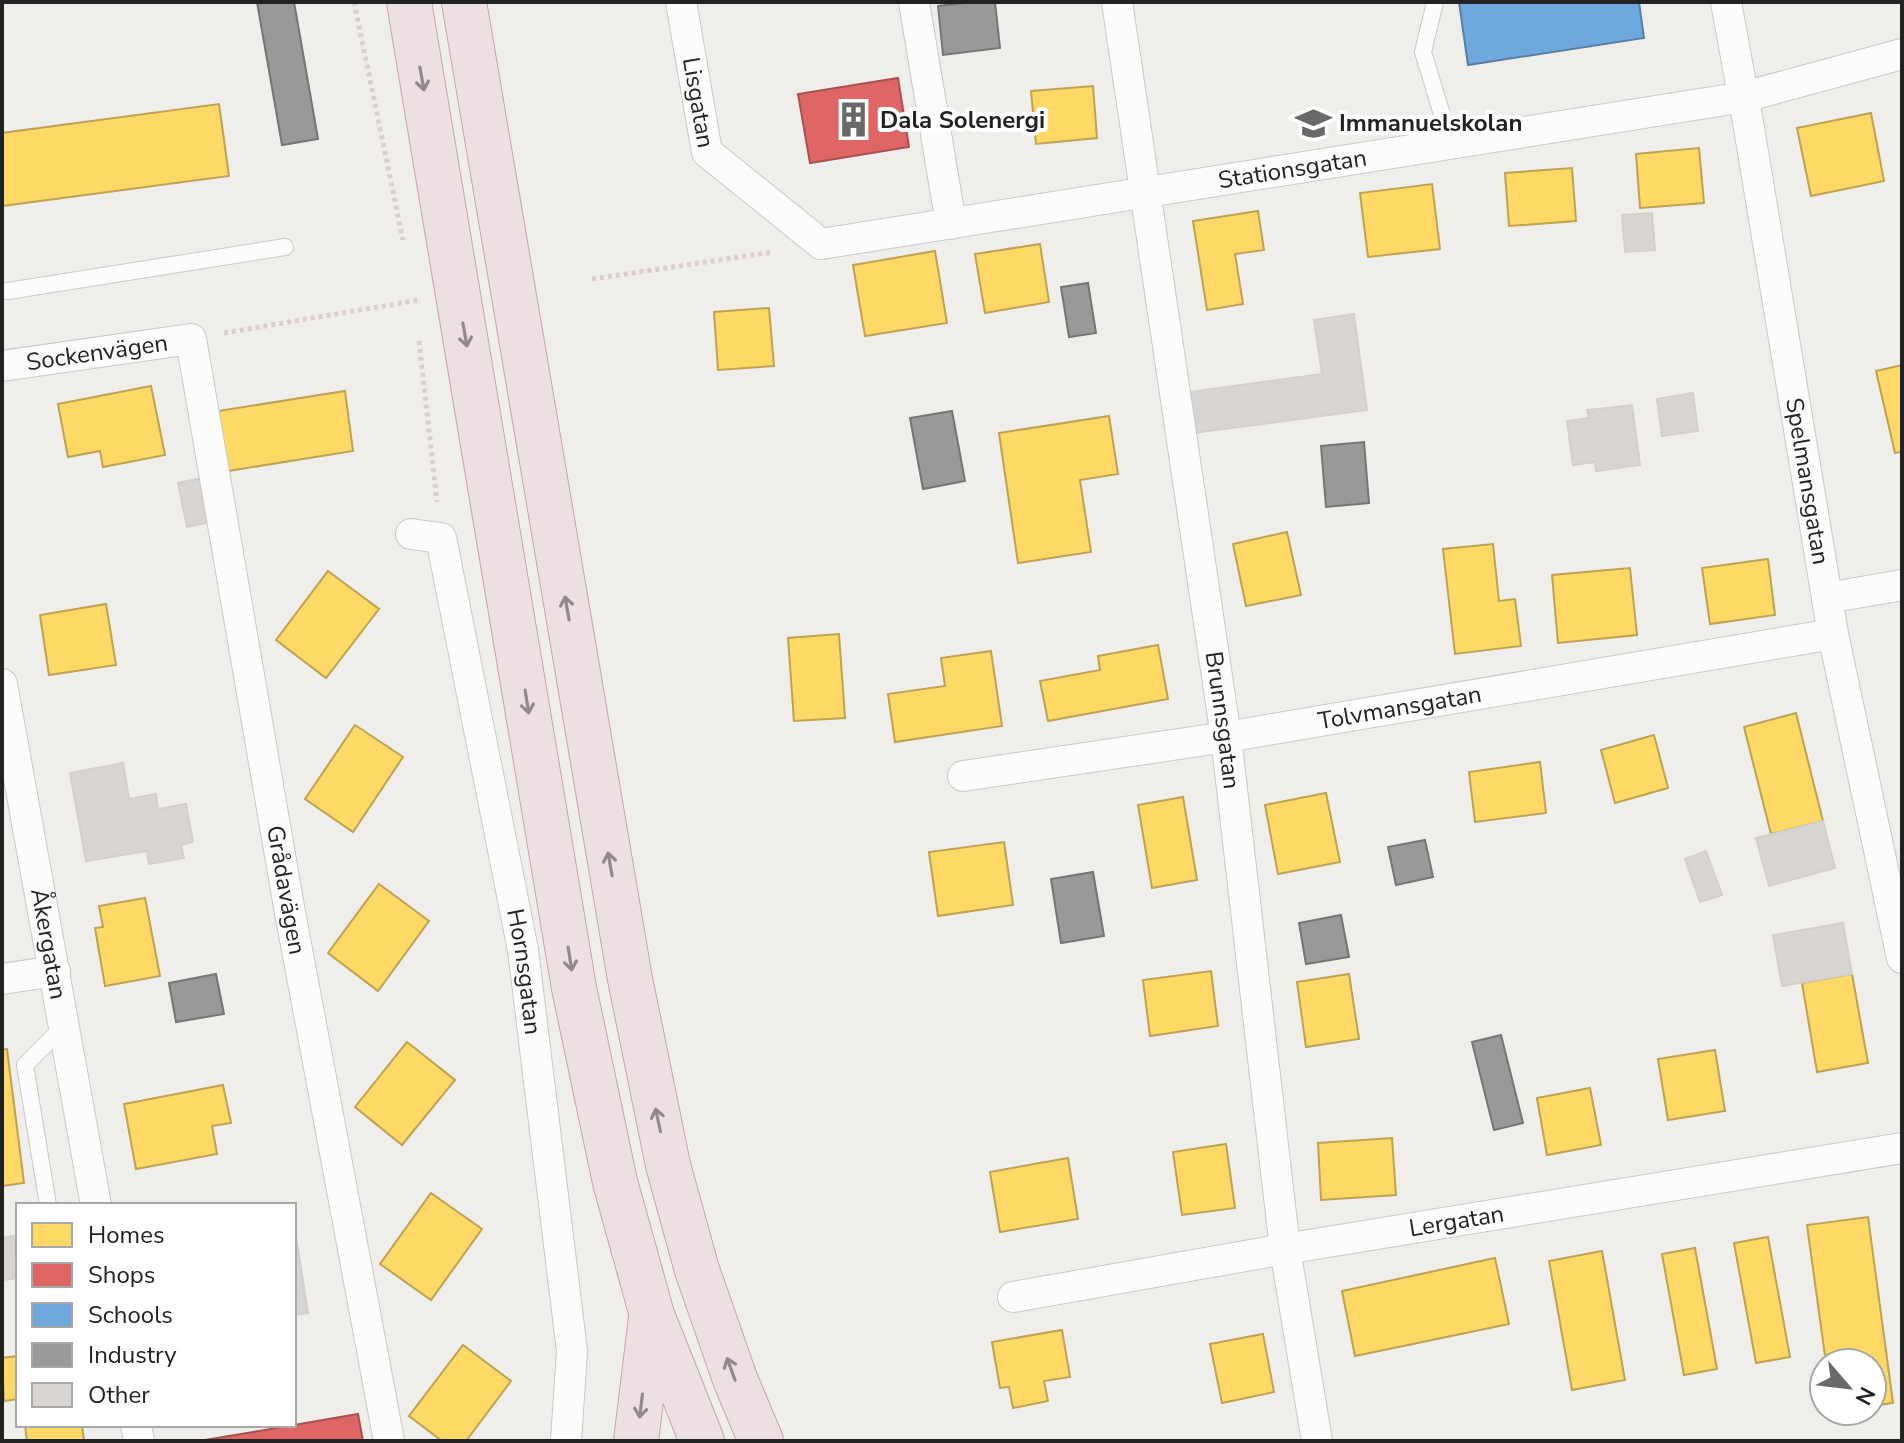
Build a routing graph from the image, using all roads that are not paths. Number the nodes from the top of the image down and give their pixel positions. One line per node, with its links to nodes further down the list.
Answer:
1 (409, 2): 34 (highway, one-way to 34)
2 (464, 2): 39 (highway, one-way to 2)
3 (681, 2): 13 (street, Lisgatan)
4 (914, 2): 12 (street)
5 (1117, 2): 11 (street, Brunnsgatan)
6 (1435, 2): 10 (lane)
7 (1726, 2): 9 (street, Spelmansgatan)
8 (1902, 54): 9 (street, Stationsgatan)
9 (1744, 97): 10 (street, Stationsgatan); 20 (street, Spelmansgatan)
10 (1451, 144): 11 (street, Stationsgatan)
11 (1146, 193): 12 (street, Stationsgatan); 23 (street, Brunnsgatan)
12 (951, 224): 13 (street, Stationsgatan)
13 (821, 244)
14 (285, 247): 15 (lane)
15 (8, 291)
16 (191, 339): 17 (street, Sockenvägen); 35 (street, Grådavägen)
17 (2, 366)
18 (411, 534): 36 (street, Hornsgatan)
19 (1902, 585): 20 (street)
20 (1827, 598): 21 (street, Spelmansgatan)
21 (1833, 634): 23 (street, Tolvmansgatan); 25 (street, Spelmansgatan)
22 (2, 684): 26 (street, Åkergatan)
23 (1226, 737): 24 (street, Tolvmansgatan); 32 (street, Brunnsgatan)
24 (963, 776)
25 (1902, 958)
26 (55, 971): 27 (street); 28 (street, Åkergatan)
27 (2, 979)
28 (64, 1026): 30 (lane); 31 (street, Åkergatan)
29 (1902, 1148): 32 (street, Lergatan)
30 (48, 1203)
31 (96, 1203)
32 (1285, 1249): 33 (street, Lergatan); 40 (street, Brunnsgatan)
33 (1013, 1297)
34 (652, 1315): 37 (highway, one-way to 37); 38 (highway)
35 (389, 1441)
36 (566, 1441)
37 (636, 1441)
38 (702, 1441)
39 (761, 1441)
40 (1317, 1441)

